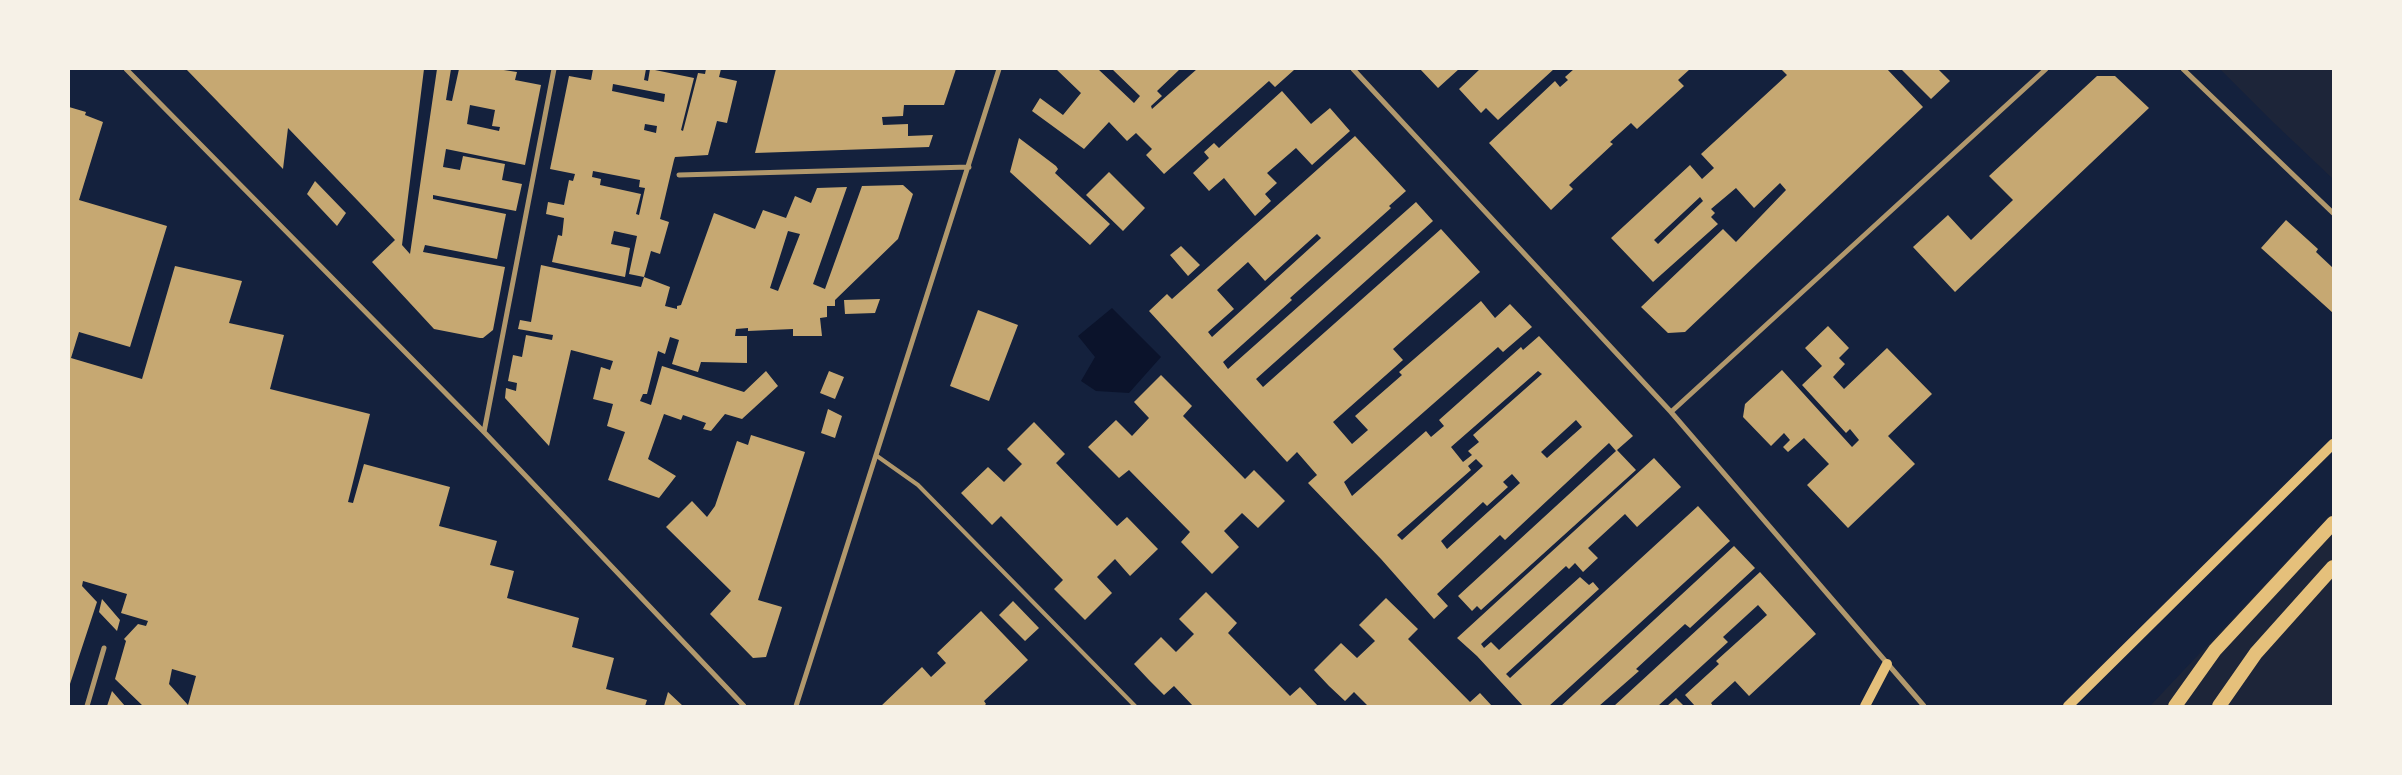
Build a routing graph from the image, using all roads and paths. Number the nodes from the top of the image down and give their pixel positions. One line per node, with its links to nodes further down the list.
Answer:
1 (126, 69): 11 (street)
2 (554, 69): 11 (street)
3 (999, 69): 7 (street)
4 (1353, 69): 10 (street)
5 (2046, 69): 10 (street)
6 (2183, 69): 9 (street)
7 (969, 167): 8 (street); 13 (street)
8 (680, 174)
9 (2333, 213)
10 (1671, 412): 17 (street)
11 (484, 432): 19 (street)
12 (2333, 444): 24 (main road)
13 (877, 456): 20 (street); 21 (lane)
14 (2333, 523): 25 (highway)
15 (2333, 567): 26 (highway)
16 (104, 648): 18 (street)
17 (1887, 664): 22 (main road); 23 (street)
18 (87, 706)
19 (744, 706)
20 (796, 706)
21 (1135, 706)
22 (1865, 706)
23 (1924, 706)
24 (2068, 706)
25 (2175, 706)
26 (2219, 706)

